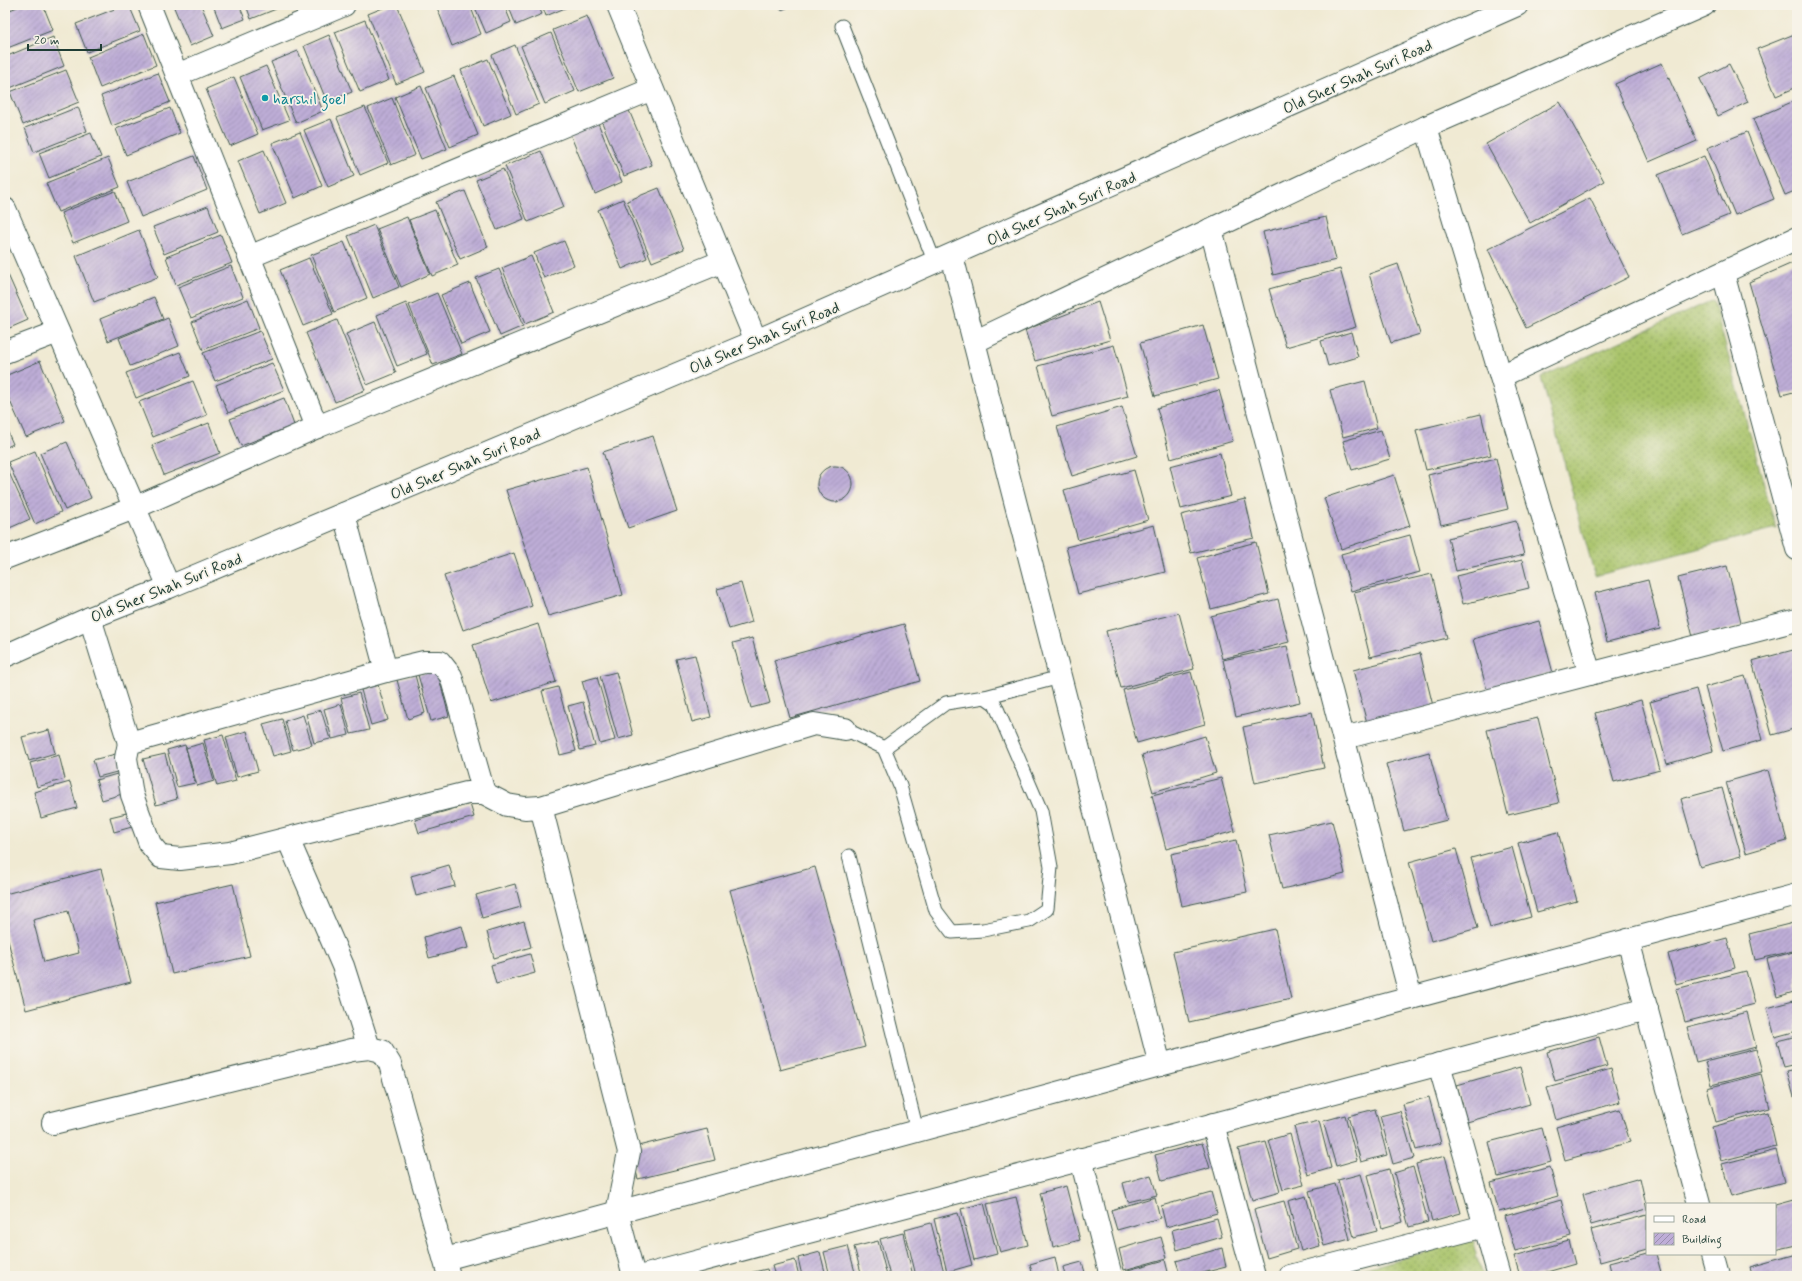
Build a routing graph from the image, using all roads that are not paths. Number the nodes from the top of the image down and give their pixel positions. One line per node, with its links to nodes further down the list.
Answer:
1 (150, 5): 7 (street)
2 (344, 5): 7 (street)
3 (618, 5): 8 (street)
4 (1517, 5): 14 (street, Old Sher Shah Suri Road)
5 (1704, 5): 9 (street)
6 (842, 26): 14 (lane)
7 (177, 75): 13 (street)
8 (652, 89): 13 (street); 15 (street)
9 (1426, 127): 11 (street); 21 (street)
10 (5, 209): 17 (street)
11 (1211, 229): 19 (street); 36 (street)
12 (1797, 238): 16 (street)
13 (249, 257): 22 (street)
14 (944, 260): 18 (street, Old Sher Shah Suri Road); 19 (street)
15 (723, 261): 18 (street); 22 (street)
16 (1723, 273): 21 (street); 25 (street)
17 (58, 332): 20 (street); 23 (street)
18 (756, 341): 24 (street, Old Sher Shah Suri Road)
19 (974, 342): 33 (street)
20 (5, 352)
21 (1501, 376): 32 (street)
22 (317, 427): 23 (street)
23 (134, 508): 26 (street); 27 (street)
24 (344, 514): 27 (street, Old Sher Shah Suri Road); 31 (street)
25 (1797, 549)
26 (5, 558)
27 (168, 587): 28 (street, Old Sher Shah Suri Road)
28 (90, 618): 30 (street, Old Sher Shah Suri Road); 37 (street)
29 (1797, 620): 32 (street)
30 (5, 656)
31 (386, 671): 37 (street); 39 (street)
32 (1590, 674): 36 (street)
33 (1060, 676): 34 (lane); 49 (street)
34 (985, 697): 38 (lane); 38 (lane)
35 (845, 728): 38 (lane); 40 (street)
36 (1344, 738): 45 (street)
37 (129, 743): 41 (street)
38 (884, 748)
39 (484, 793): 40 (street); 41 (street)
40 (541, 807): 55 (street)
41 (288, 839): 47 (street)
42 (849, 856): 52 (lane)
43 (1797, 895): 44 (street)
44 (1628, 940): 45 (street); 46 (street)
45 (1411, 998): 49 (street)
46 (1647, 1009): 48 (street); 54 (street)
47 (369, 1048): 50 (street); 58 (street)
48 (1439, 1064): 51 (street); 56 (street)
49 (1160, 1065): 52 (street)
50 (53, 1123)
51 (1213, 1124): 53 (street); 62 (street)
52 (917, 1131): 55 (street)
53 (1081, 1159): 60 (street); 61 (street)
54 (1699, 1203)
55 (617, 1212): 58 (street); 59 (street)
56 (1485, 1226): 63 (street); 64 (street)
57 (1712, 1255): 65 (street)
58 (447, 1268)
59 (634, 1276)
60 (643, 1276)
61 (1111, 1276)
62 (1254, 1276)
63 (1290, 1276)
64 (1499, 1276)
65 (1718, 1276)

